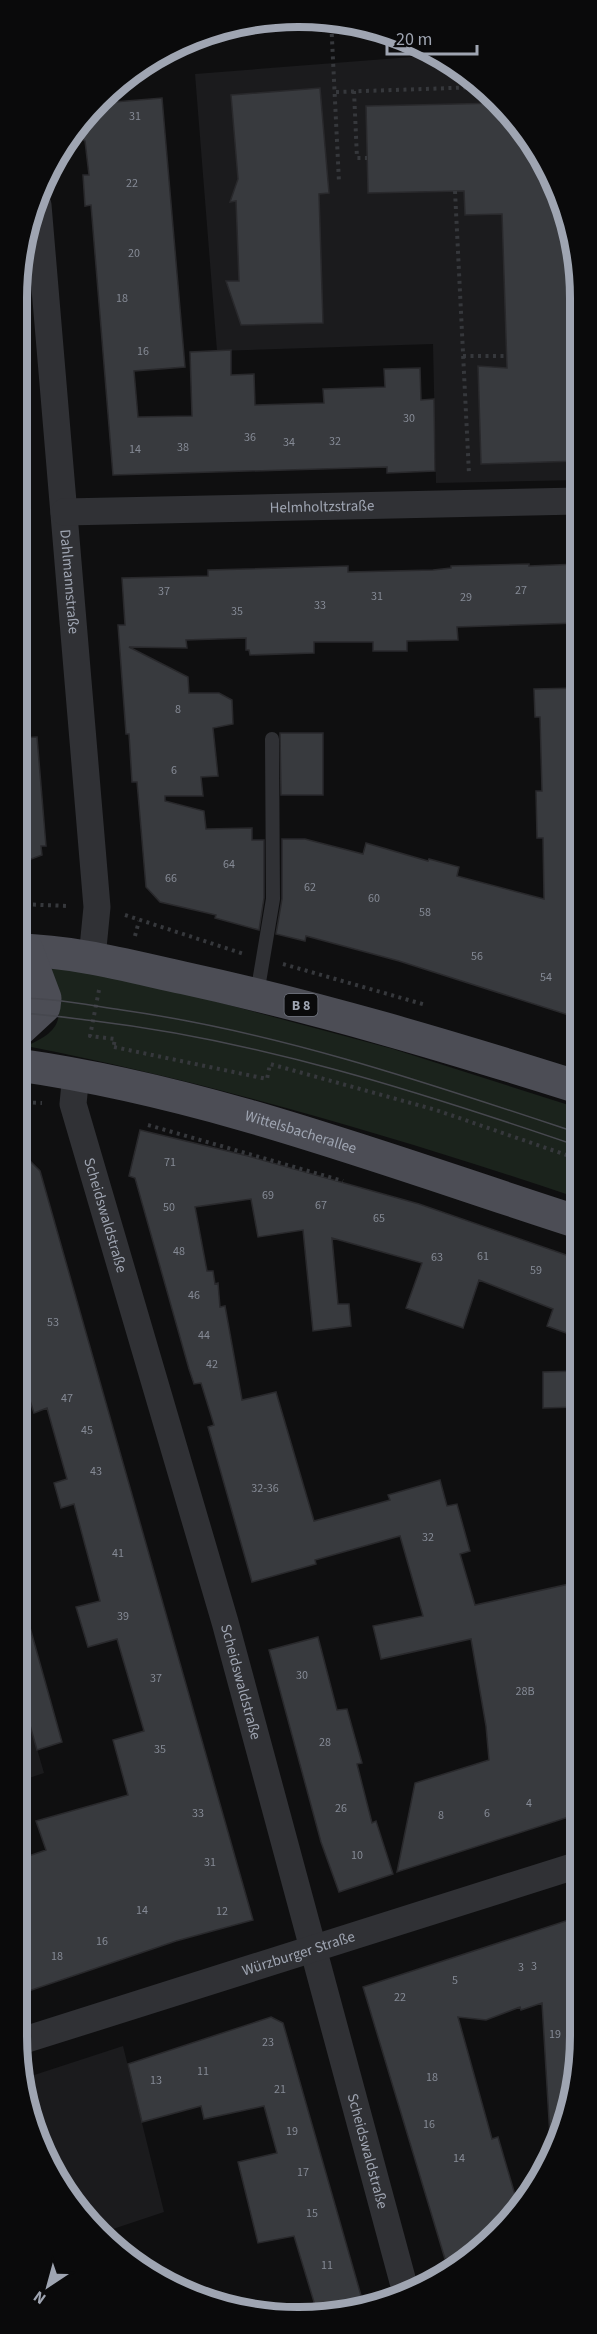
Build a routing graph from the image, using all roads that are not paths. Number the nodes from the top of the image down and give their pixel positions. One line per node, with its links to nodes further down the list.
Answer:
1 (39, 217): 3 (street, Dahlmannstraße)
2 (570, 501): 3 (street, Helmholtzstraße)
3 (64, 512): 6 (street, Dahlmannstraße)
4 (272, 739): 8 (lane)
5 (27, 951): 6 (main road, B 8)
6 (92, 958): 8 (main road, B 8)
7 (27, 960): 9 (main road)
8 (257, 994): 12 (main road, B 8)
9 (27, 1023)
10 (27, 1066): 11 (main road, Wittelsbacherallee)
11 (76, 1073): 13 (main road, Wittelsbacherallee); 15 (street, Scheidswaldstraße)
12 (570, 1085)
13 (570, 1219)
14 (570, 1868): 15 (street, Würzburger Straße)
15 (312, 1950): 16 (street, Würzburger Straße); 17 (street, Scheidswaldstraße)
16 (27, 2039)
17 (404, 2285)

